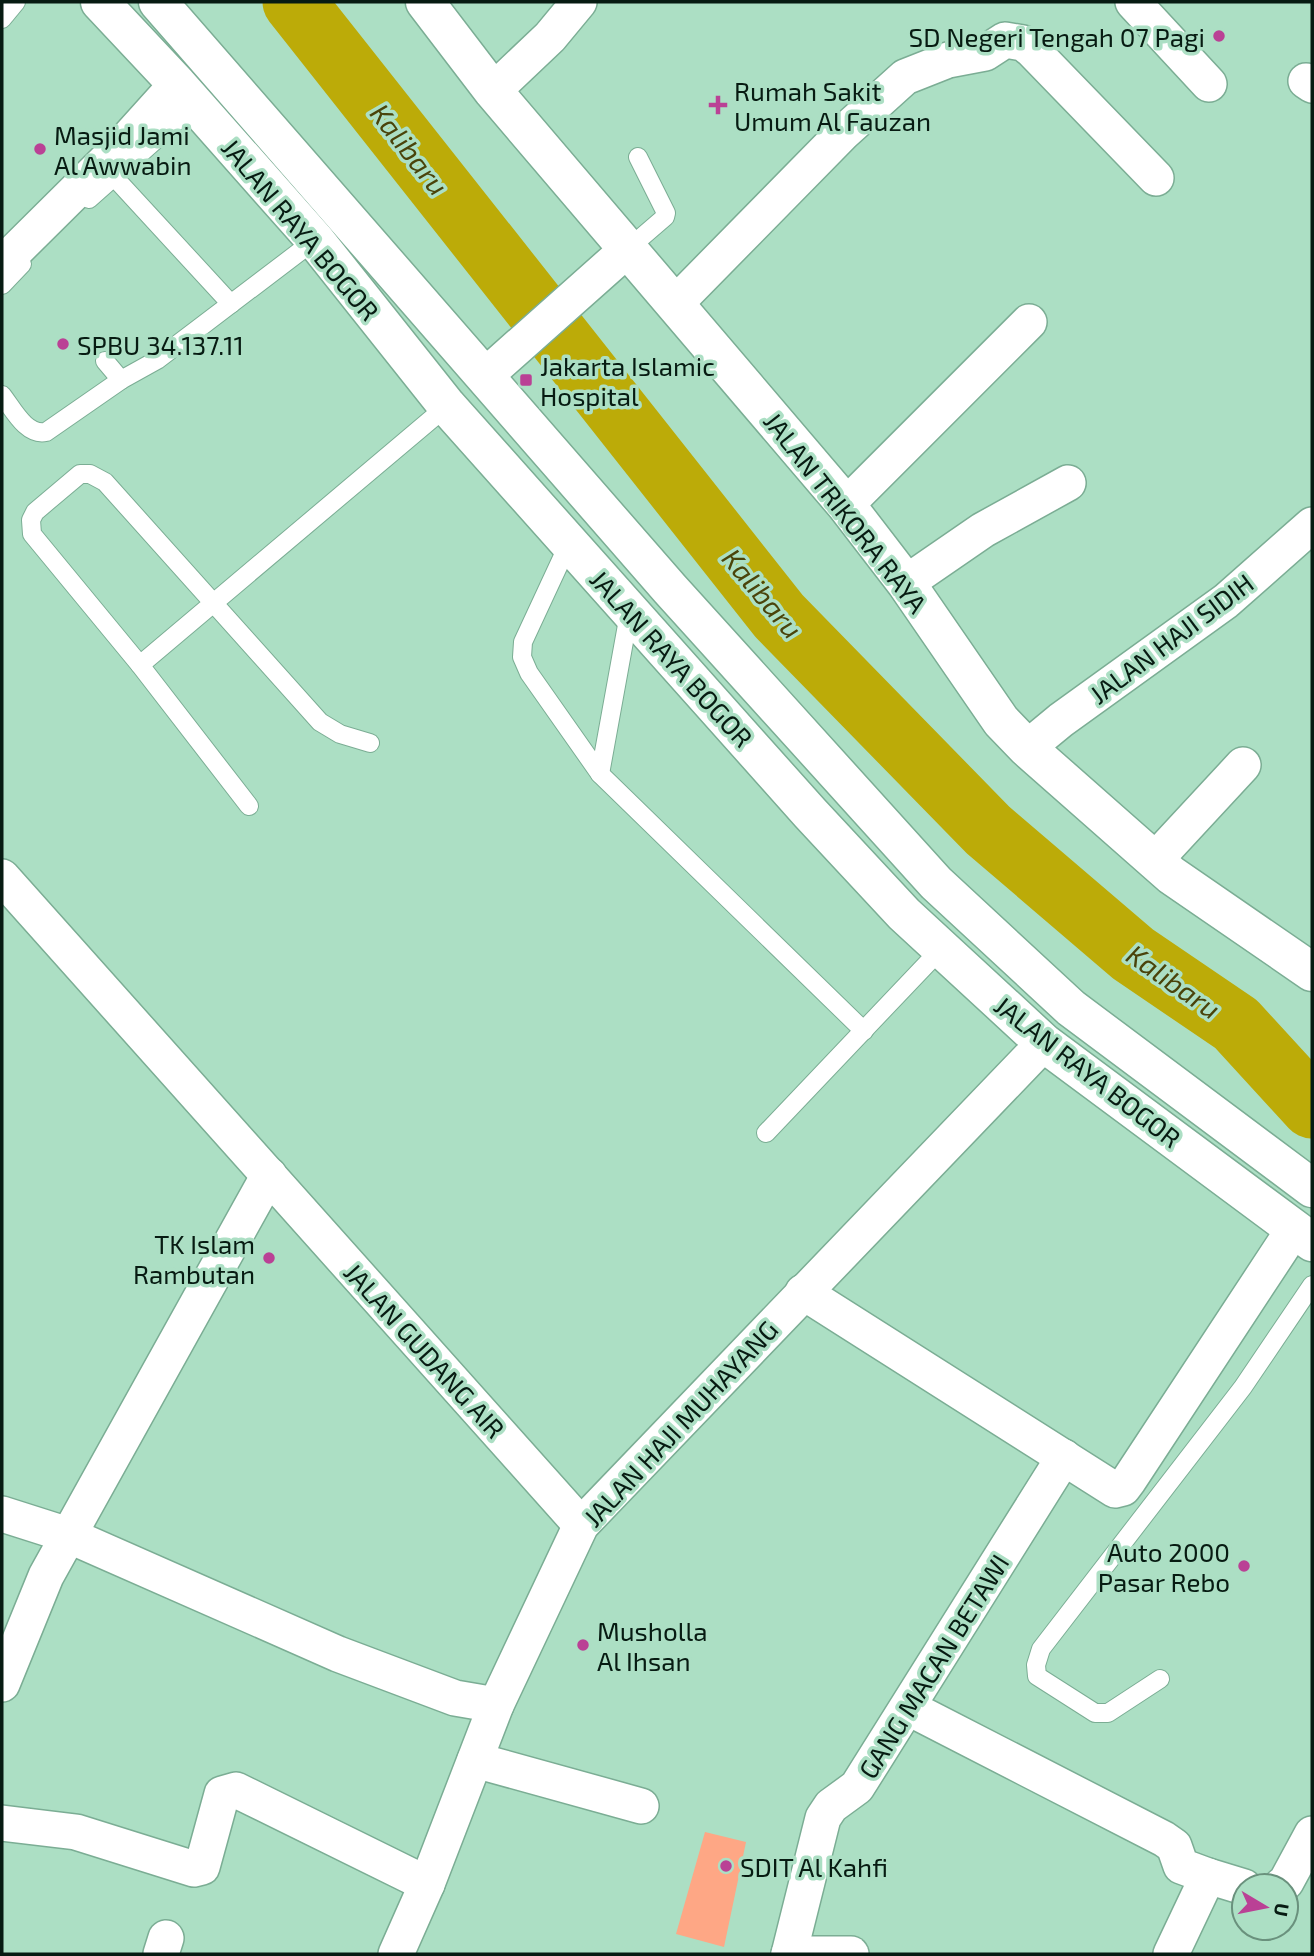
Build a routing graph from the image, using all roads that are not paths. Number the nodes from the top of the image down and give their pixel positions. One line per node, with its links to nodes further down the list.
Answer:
1 (16, 2): 7 (lane)
2 (100, 2): 10 (main road, JALAN RAYA BOGOR)
3 (158, 2): 22 (main road, JALAN RAYA BOGOR)
4 (425, 2): 9 (main road, JALAN TRIKORA RAYA)
5 (579, 2): 9 (street)
6 (1133, 2): 8 (street)
7 (2, 19)
8 (1209, 84)
9 (493, 91): 15 (main road, JALAN TRIKORA RAYA)
10 (186, 94): 12 (lane); 14 (main road, JALAN RAYA BOGOR); 16 (street)
11 (638, 157): 15 (lane)
12 (115, 178): 16 (lane); 19 (lane)
13 (1156, 178): 18 (street)
14 (315, 240): 19 (lane); 25 (main road, JALAN RAYA BOGOR)
15 (629, 248): 18 (main road, JALAN TRIKORA RAYA); 22 (street)
16 (19, 265): 17 (lane)
17 (2, 285)
18 (676, 303): 27 (main road, JALAN TRIKORA RAYA)
19 (231, 304): 23 (lane)
20 (1028, 322): 27 (street)
21 (105, 361): 23 (lane)
22 (485, 376): 41 (main road, JALAN RAYA BOGOR)
23 (121, 380): 24 (lane)
24 (2, 395)
25 (447, 406): 29 (main road, JALAN RAYA BOGOR); 31 (lane)
26 (1068, 483): 30 (street)
27 (846, 505): 30 (main road, JALAN TRIKORA RAYA)
28 (1312, 525): 35 (street, JALAN HAJI SIDIH)
29 (569, 543): 32 (main road, JALAN RAYA BOGOR); 37 (lane)
30 (906, 583): 35 (main road, JALAN TRIKORA RAYA)
31 (214, 603): 33 (lane); 33 (lane); 34 (lane)
32 (630, 611): 37 (lane); 42 (main road, JALAN RAYA BOGOR)
33 (140, 665): 38 (lane)
34 (370, 743)
35 (1027, 748): 39 (main road, JALAN TRIKORA RAYA)
36 (1242, 765): 39 (street)
37 (600, 774): 44 (lane)
38 (248, 806)
39 (1154, 860): 43 (main road, JALAN TRIKORA RAYA)
40 (2, 877): 47 (street, JALAN GUDANG AIR)
41 (973, 917): 42 (main road); 48 (main road, JALAN RAYA BOGOR)
42 (942, 949): 44 (lane); 45 (main road, JALAN RAYA BOGOR)
43 (1312, 972)
44 (864, 1031): 46 (lane)
45 (1044, 1043): 49 (main road, JALAN RAYA BOGOR); 51 (street, JALAN HAJI MUHAYANG)
46 (766, 1133)
47 (269, 1175): 54 (street, JALAN GUDANG AIR); 55 (street)
48 (1312, 1188)
49 (1303, 1236): 52 (street)
50 (1312, 1285): 56 (lane)
51 (803, 1292): 52 (street); 54 (street, JALAN HAJI MUHAYANG)
52 (1064, 1457): 59 (street, GANG MACAN BETAWI)
53 (2, 1514): 55 (street)
54 (581, 1525): 58 (street, JALAN HAJI MUHAYANG)
55 (68, 1535): 57 (street); 58 (street)
56 (1160, 1679)
57 (2, 1684)
58 (496, 1705): 60 (street, JALAN HAJI MUHAYANG)
59 (909, 1708): 65 (street); 69 (street, GANG MACAN BETAWI)
60 (475, 1760): 61 (street); 67 (street, JALAN HAJI MUHAYANG)
61 (641, 1806)
62 (2, 1823): 67 (street)
63 (1312, 1834): 64 (street)
64 (1291, 1872)
65 (1208, 1876): 66 (street); 71 (street)
66 (1230, 1883)
67 (427, 1884): 68 (street, JALAN HAJI MUHAYANG)
68 (396, 1954)
69 (789, 1954): 70 (street)
70 (851, 1954)
71 (1171, 1954)

